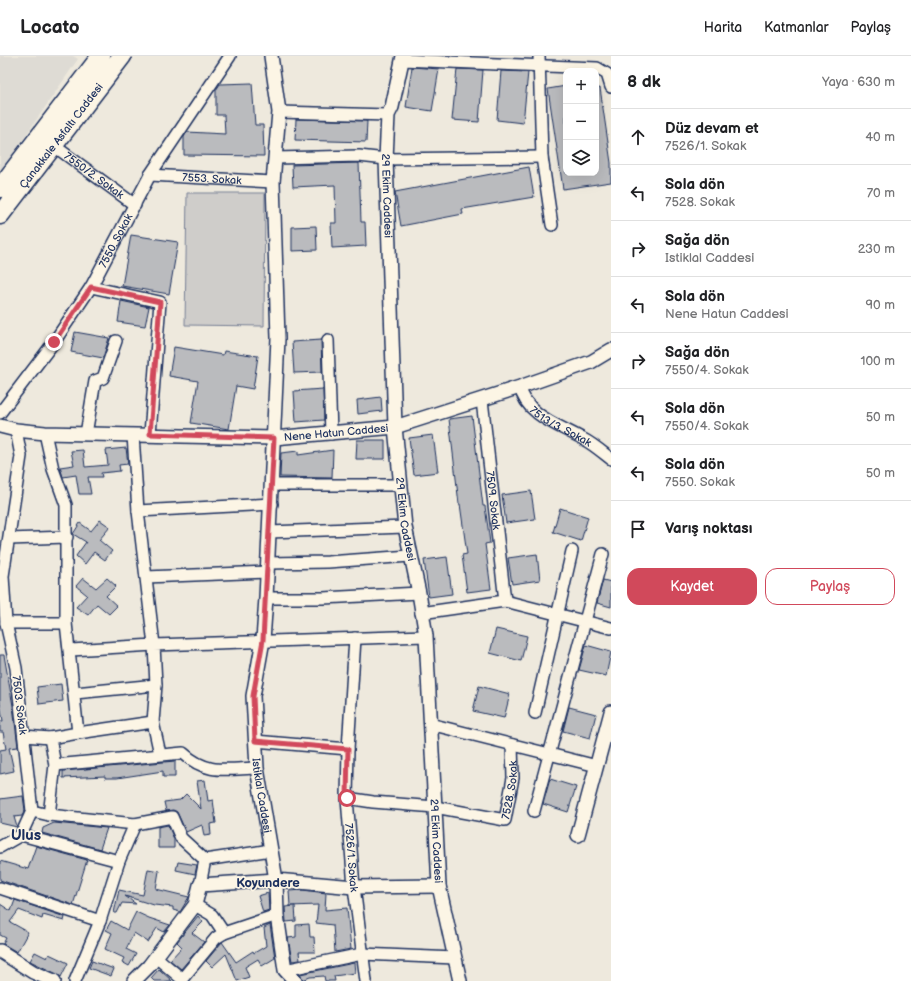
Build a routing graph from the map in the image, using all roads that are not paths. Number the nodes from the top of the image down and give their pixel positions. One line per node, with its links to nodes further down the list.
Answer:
1 (101, 56): 16 (highway, Çanakkale Asfaltı Caddesi)
2 (122, 56): 10 (highway, Çanakkale Asfaltı Caddesi)
3 (230, 56): 14 (street, 7550. Sokak)
4 (271, 56): 8 (street, Istiklal Caddesi)
5 (402, 58): 6 (street); 9 (street, 29 Ekim Caddesi)
6 (539, 61): 7 (street); 11 (street)
7 (611, 88)
8 (279, 112): 9 (street); 12 (street, Istiklal Caddesi)
9 (388, 115): 13 (street, 29 Ekim Caddesi)
10 (53, 145): 17 (street, 7550/2. Sokak); 18 (highway, Çanakkale Asfaltı Caddesi)
11 (542, 157): 13 (street); 19 (street)
12 (276, 158): 13 (street); 15 (street, Istiklal Caddesi)
13 (386, 159): 28 (street, 29 Ekim Caddesi)
14 (150, 175): 15 (street, 7553. Sokak); 17 (street, 7550. Sokak)
15 (273, 182): 35 (street, Istiklal Caddesi)
16 (0, 188)
17 (135, 205): 20 (street, 7550. Sokak)
18 (0, 215)
19 (552, 225)
20 (91, 287): 26 (street, 7550. Sokak); 32 (street)
21 (328, 340): 33 (street)
22 (116, 341): 31 (street)
23 (611, 350): 24 (street, Nene Hatun Caddesi)
24 (520, 387): 25 (street, Nene Hatun Caddesi); 36 (street, 7513/3. Sokak)
25 (482, 400): 28 (street, Nene Hatun Caddesi); 52 (street, 7509. Sokak)
26 (0, 413)
27 (0, 426): 29 (street, Nene Hatun Caddesi)
28 (395, 428): 33 (street, Nene Hatun Caddesi); 38 (street, 29 Ekim Caddesi)
29 (16, 430): 30 (street, Nene Hatun Caddesi); 44 (street, 7503. Sokak)
30 (45, 433): 31 (street, Nene Hatun Caddesi); 43 (street)
31 (86, 434): 34 (street, Nene Hatun Caddesi)
32 (150, 434): 34 (street, Nene Hatun Caddesi); 35 (street, Nene Hatun Caddesi)
33 (331, 434): 35 (street, Nene Hatun Caddesi)
34 (133, 435): 40 (street)
35 (274, 438): 37 (street, Istiklal Caddesi)
36 (611, 459)
37 (272, 485): 38 (street); 39 (street, Istiklal Caddesi)
38 (401, 485): 41 (street, 29 Ekim Caddesi)
39 (272, 504): 40 (street); 42 (street, Istiklal Caddesi)
40 (138, 511): 49 (street)
41 (405, 527): 42 (street); 47 (street, 29 Ekim Caddesi)
42 (269, 532): 48 (street, Istiklal Caddesi)
43 (67, 537): 44 (street); 57 (street)
44 (9, 538): 53 (street, 7503. Sokak)
45 (572, 551): 55 (street)
46 (603, 554): 56 (street)
47 (410, 556): 48 (street); 50 (street, 29 Ekim Caddesi)
48 (268, 568): 49 (street); 51 (street, Istiklal Caddesi)
49 (146, 577): 63 (street)
50 (419, 592): 51 (street); 54 (street, 29 Ekim Caddesi)
51 (266, 598): 62 (street, Istiklal Caddesi)
52 (505, 601): 54 (street); 55 (street)
53 (3, 605): 58 (street, 7503. Sokak)
54 (421, 613): 60 (street, 29 Ekim Caddesi)
55 (558, 614): 56 (street); 68 (street)
56 (584, 621): 59 (street); 78 (street)
57 (66, 622): 58 (street); 64 (street)
58 (6, 623): 72 (street, 7503. Sokak)
59 (611, 628)
60 (426, 636): 61 (street); 70 (street, 29 Ekim Caddesi)
61 (355, 638): 62 (street); 76 (street, 7526/1. Sokak)
62 (263, 640): 63 (street); 74 (street, Istiklal Caddesi)
63 (154, 645): 64 (street); 65 (street)
64 (71, 650): 66 (street)
65 (156, 685): 66 (street); 69 (street)
66 (75, 693): 71 (street)
67 (611, 712): 80 (street)
68 (535, 713)
69 (153, 722): 71 (street); 77 (street)
70 (430, 724): 75 (street); 83 (street, 29 Ekim Caddesi)
71 (78, 733): 73 (street)
72 (24, 736): 73 (street); 84 (street, 7503. Sokak)
73 (50, 738): 79 (street)
74 (255, 741): 76 (street); 81 (street, Istiklal Caddesi)
75 (512, 745): 78 (street); 83 (street, 7528. Sokak)
76 (348, 749): 82 (street, 7526/1. Sokak)
77 (160, 754): 79 (street); 81 (street)
78 (550, 754): 80 (street); 85 (street)
79 (55, 765): 86 (street)
80 (597, 766): 89 (street)
81 (257, 768): 91 (street, Istiklal Caddesi)
82 (347, 798): 83 (street, 7528. Sokak); 97 (street, 7526/1. Sokak)
83 (435, 807): 96 (street, 29 Ekim Caddesi)
84 (32, 811): 86 (street); 88 (street)
85 (534, 811)
86 (49, 815): 87 (street)
87 (135, 824): 92 (street); 93 (street)
88 (21, 835): 90 (street); 93 (street)
89 (578, 835)
90 (0, 847)
91 (271, 850): 92 (street); 94 (street, Istiklal Caddesi)
92 (205, 860): 95 (street)
93 (119, 861): 101 (street)
94 (276, 880): 95 (street); 97 (street); 100 (street, Istiklal Caddesi)
95 (200, 885): 99 (street)
96 (439, 886): 97 (street); 106 (street, 29 Ekim Caddesi)
97 (354, 887): 104 (street, 7526/1. Sokak)
98 (0, 888): 101 (street)
99 (195, 906): 102 (street); 105 (street)
100 (277, 915): 102 (street); 107 (street, Istiklal Caddesi)
101 (100, 921): 109 (street)
102 (224, 933): 105 (street)
103 (0, 951): 108 (street)
104 (362, 954): 106 (street); 107 (street); 112 (street, 7526/1. Sokak)
105 (156, 956): 110 (street)
106 (455, 958): 113 (street, 29 Ekim Caddesi)
107 (285, 970): 111 (street)
108 (54, 981)
109 (75, 981)
110 (134, 981)
111 (295, 981)
112 (366, 981)
113 (460, 981)

